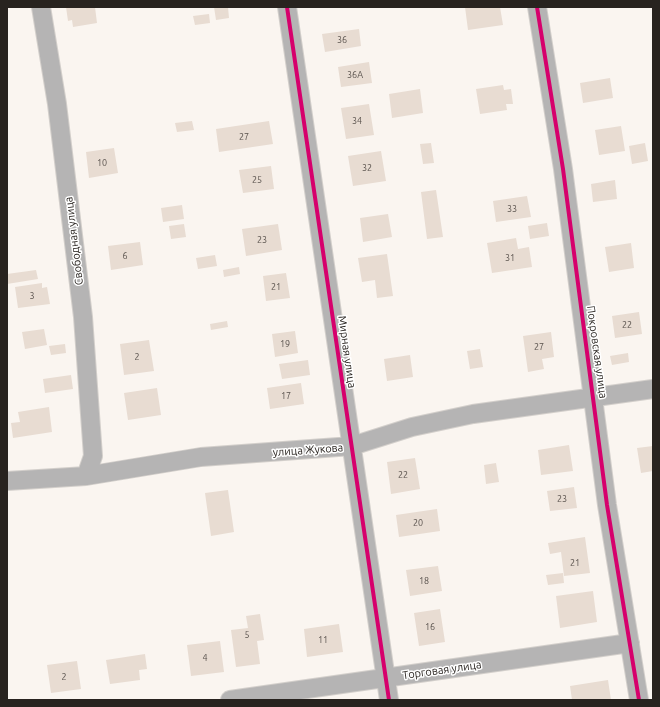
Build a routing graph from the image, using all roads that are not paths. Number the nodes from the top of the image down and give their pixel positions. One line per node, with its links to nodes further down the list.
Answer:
1 (41, 7): 7 (street, Свободная улица)
2 (287, 7): 6 (street, Мирная улица)
3 (537, 7): 5 (street, Покровская улица)
4 (653, 389): 5 (street, улица Жукова)
5 (594, 398): 6 (street, улица Жукова); 9 (street, Покровская улица)
6 (352, 446): 7 (street, улица Жукова); 10 (street, Мирная улица)
7 (86, 476): 8 (street, улица Жукова)
8 (7, 481)
9 (630, 643): 10 (street, Торговая улица); 13 (street, Покровская улица)
10 (386, 678): 11 (street, Торговая улица); 12 (street, Мирная улица)
11 (230, 700)
12 (389, 700)
13 (639, 700)

